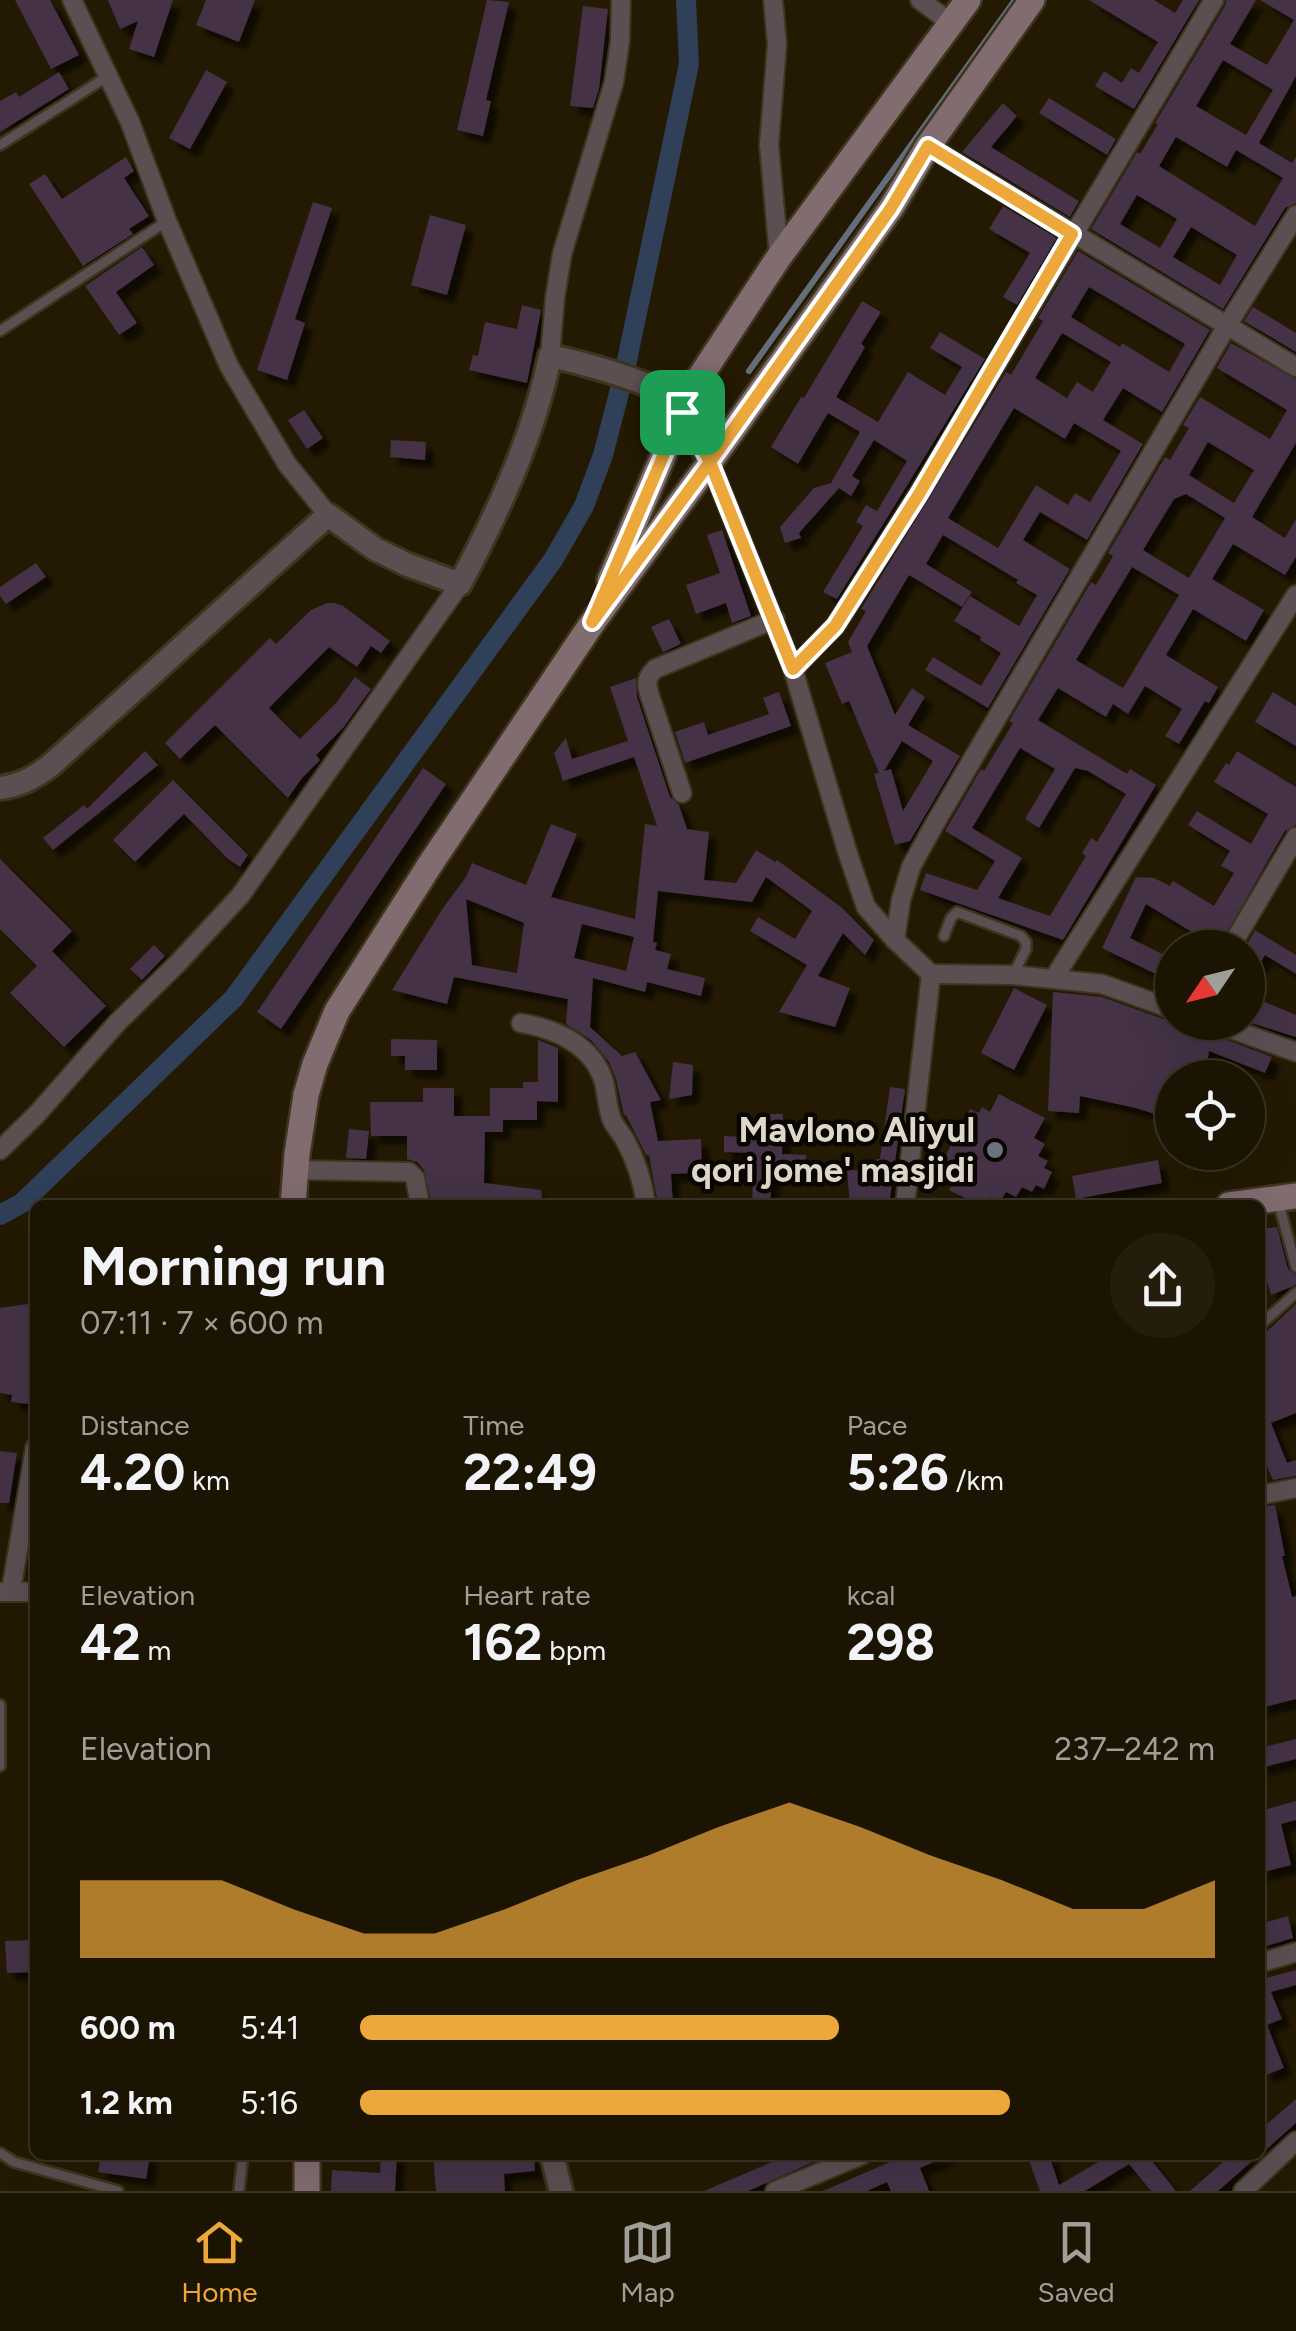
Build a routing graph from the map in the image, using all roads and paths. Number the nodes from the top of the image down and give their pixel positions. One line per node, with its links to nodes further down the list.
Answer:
1 (72, 0): 9 (street)
2 (621, 0): 18 (street)
3 (773, 0): 15 (street)
4 (920, 0): 8 (street)
5 (968, 0): 8 (main road)
6 (1032, 0): 11 (main road)
7 (1214, 0): 14 (street)
8 (951, 23): 15 (main road)
9 (108, 76): 10 (lane); 13 (street)
10 (0, 145)
11 (928, 146): 14 (street); 21 (main road)
12 (1296, 215): 16 (street)
13 (167, 220): 17 (lane); 22 (street)
14 (1072, 234): 16 (street); 27 (street)
15 (778, 257): 20 (main road)
16 (1228, 324): 19 (street); 33 (street)
17 (0, 331)
18 (550, 356): 20 (street); 23 (street)
19 (1296, 367)
20 (682, 412): 21 (street); 26 (main road)
21 (710, 462): 25 (street); 26 (main road)
22 (328, 515): 23 (street); 28 (street)
23 (460, 584): 41 (street)
24 (1296, 595): 36 (street)
25 (775, 619): 27 (street); 29 (street)
26 (592, 622): 42 (main road)
27 (793, 669): 33 (street)
28 (0, 788)
29 (682, 793)
30 (1296, 837): 31 (street)
31 (1241, 930)
32 (944, 936): 35 (lane)
33 (895, 940): 34 (street)
34 (931, 974): 35 (street); 47 (street)
35 (1013, 975): 36 (street)
36 (1054, 978): 37 (street)
37 (1155, 1003)
38 (521, 1022): 46 (street)
39 (1262, 1040): 40 (street)
40 (1296, 1052)
41 (0, 1150)
42 (296, 1170): 44 (main road); 45 (street)
43 (1287, 1198): 48 (lane)
44 (294, 1200)
45 (419, 1200)
46 (645, 1200)
47 (906, 1200)
48 (1296, 1266)
49 (1296, 1293): 50 (lane)
50 (1265, 1321)
51 (30, 1473): 54 (street)
52 (1296, 1488): 53 (street)
53 (1265, 1494)
54 (6, 1592)
55 (0, 1705): 56 (lane)
56 (0, 1766)
57 (1296, 1952): 58 (street)
58 (1265, 1961)
59 (1296, 2142): 70 (street)
60 (0, 2154): 65 (lane)
61 (242, 2160): 66 (lane)
62 (308, 2160): 67 (main road)
63 (553, 2160): 68 (street)
64 (850, 2160): 69 (street)
65 (118, 2191)
66 (239, 2191)
67 (306, 2191)
68 (561, 2191)
69 (774, 2191)
70 (1243, 2191)

